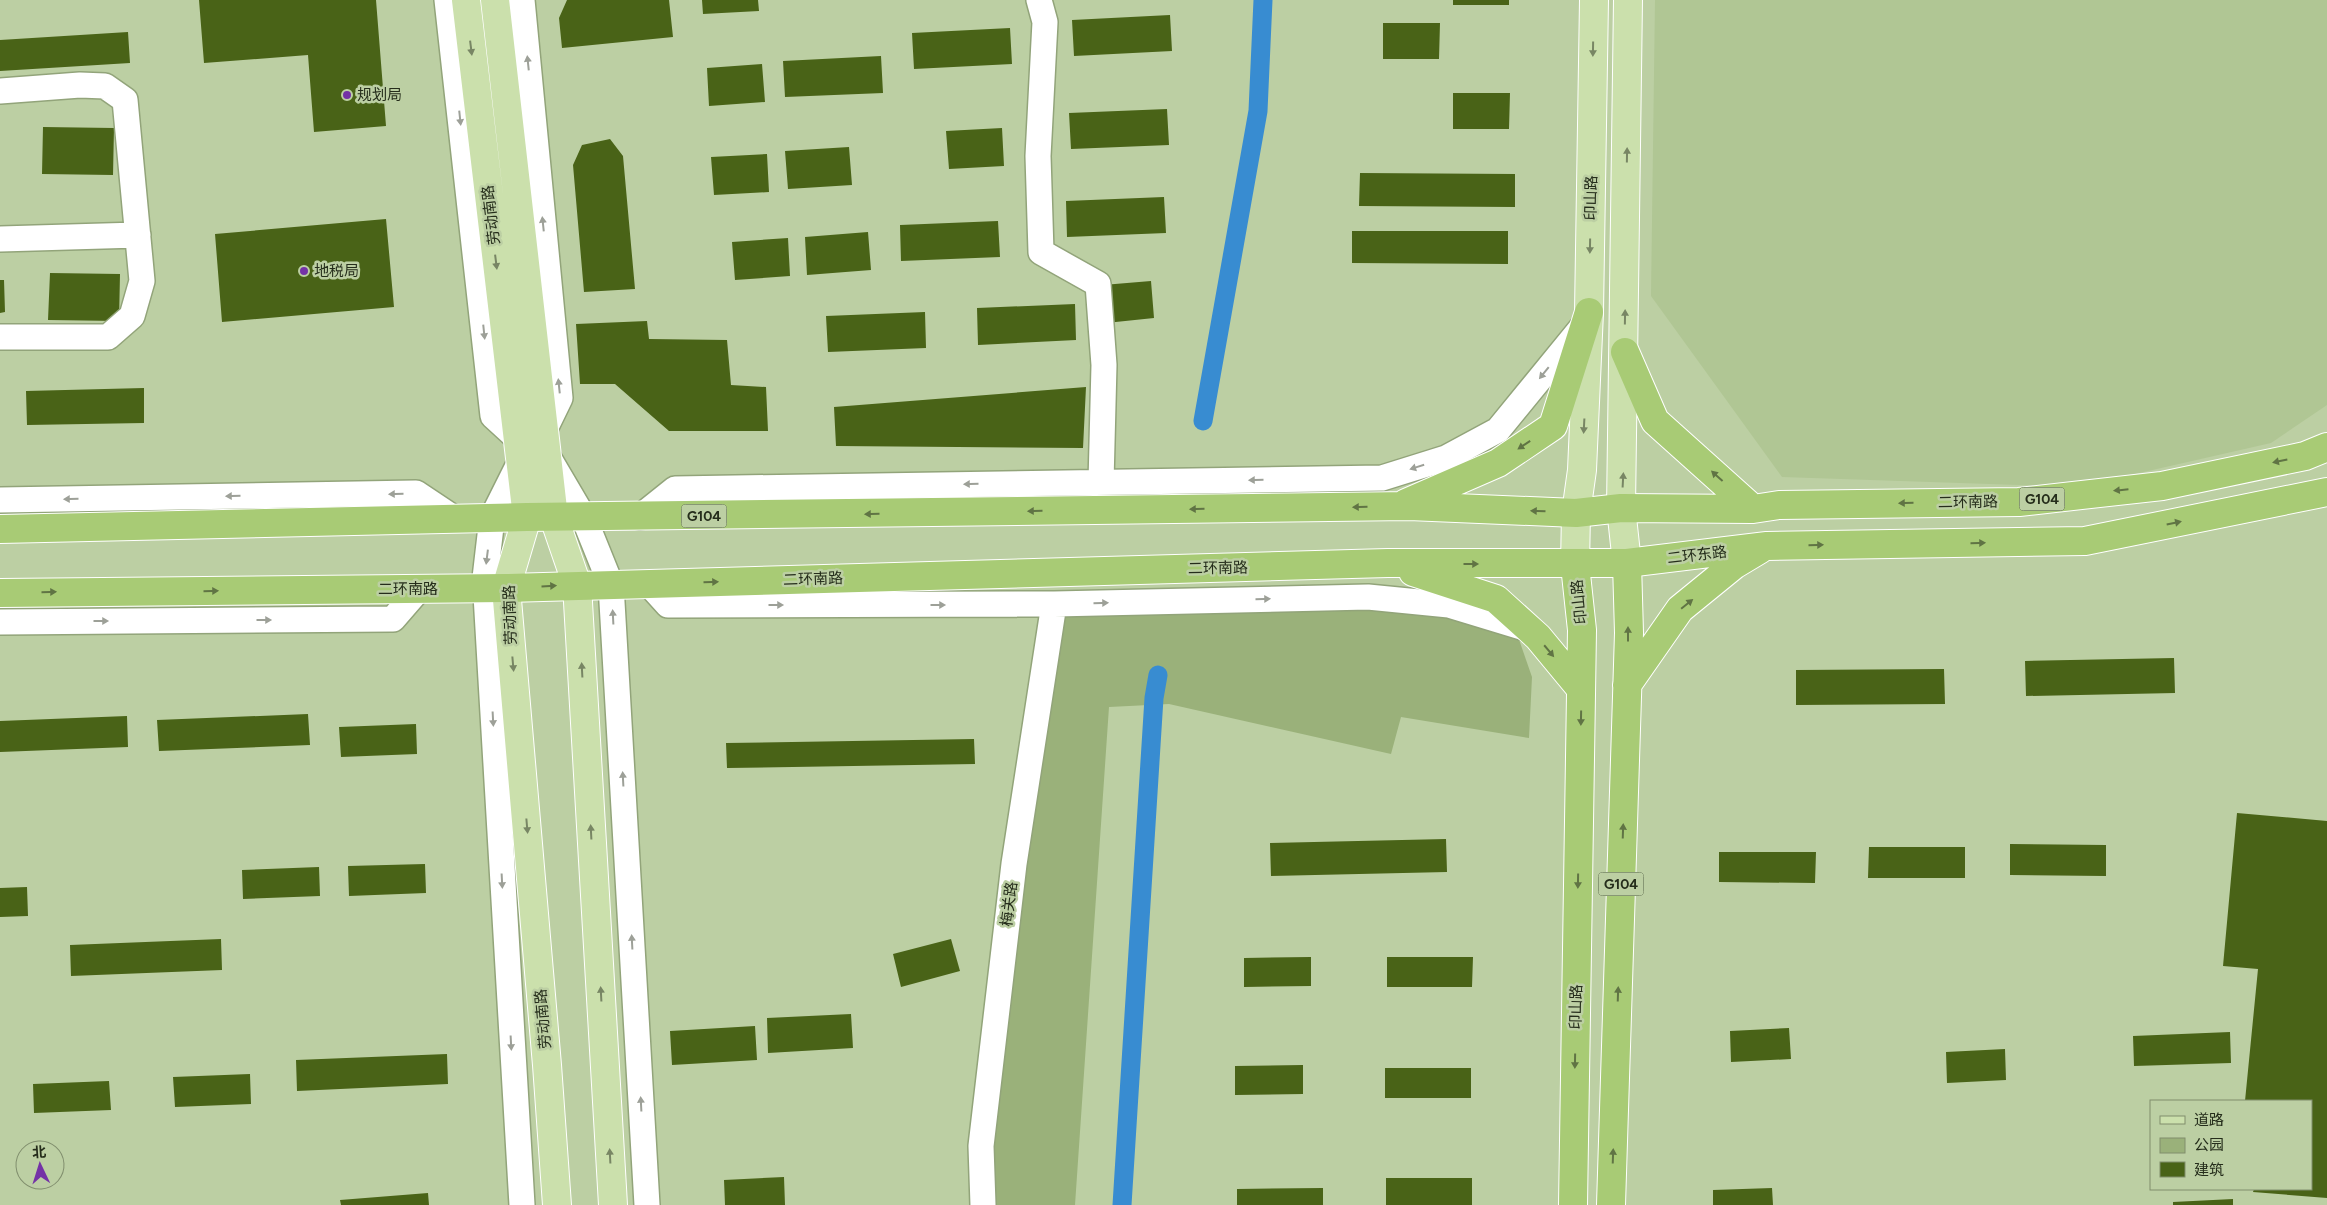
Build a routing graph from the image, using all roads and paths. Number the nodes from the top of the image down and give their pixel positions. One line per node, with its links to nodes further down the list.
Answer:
1 (447, 0): 16 (street, one-way to 16)
2 (466, 0): 16 (main road, 劳动南路, one-way to 16)
3 (495, 0): 14 (main road, 劳动南路)
4 (522, 0): 14 (street, one-way to 4)
5 (1039, 0): 17 (street)
6 (1594, 0): 11 (main road, 印山路, one-way to 11)
7 (1628, 0): 13 (main road, one-way to 7)
8 (0, 91): 9 (street)
9 (138, 235): 10 (street); 12 (street)
10 (0, 239)
11 (1588, 317): 17 (street, one-way to 17); 20 (highway, one-way to 20); 23 (main road, 印山路, one-way to 23)
12 (0, 337)
13 (1625, 352): 21 (main road, one-way to 13); 22 (highway, one-way to 13)
14 (545, 443): 27 (main road, 劳动南路); 28 (street)
15 (2327, 447): 22 (highway, 二环南路 / G104, one-way to 22)
16 (519, 450): 24 (main road, 劳动南路); 26 (street)
17 (1100, 482): 25 (street, one-way to 25)
18 (2327, 492): 31 (highway, one-way to 18)
19 (0, 500): 29 (street, one-way to 19)
20 (1397, 506): 23 (highway, G104, one-way to 20); 25 (highway, G104, one-way to 25)
21 (1621, 508): 22 (highway, G104); 23 (highway, G104); 33 (main road)
22 (1753, 509)
23 (1576, 512): 34 (main road, 印山路)
24 (527, 517): 26 (highway, G104); 27 (highway, G104); 38 (main road, 劳动南路)
25 (640, 517): 28 (highway, G104)
26 (492, 518): 29 (highway, G104); 38 (street, one-way to 38)
27 (554, 518): 28 (highway, G104); 37 (main road, 劳动南路)
28 (584, 518): 35 (street)
29 (455, 519): 30 (highway, G104)
30 (0, 529)
31 (1767, 546): 33 (highway, 二环东路); 44 (highway, one-way to 31)
32 (1388, 563): 34 (highway, 二环南路, one-way to 34); 36 (highway, 二环南路, one-way to 32); 43 (highway)
33 (1627, 563): 34 (highway, 二环南路); 44 (highway, G104, one-way to 33)
34 (1575, 565): 45 (highway, 印山路 / G104)
35 (611, 584): 36 (highway, 二环南路); 37 (highway, 二环南路); 49 (street, one-way to 35)
36 (649, 584): 41 (street, one-way to 41)
37 (577, 585): 38 (highway, 二环南路, one-way to 37); 48 (main road, 劳动南路, one-way to 37)
38 (496, 588): 39 (highway, 二环南路); 46 (street, one-way to 46); 47 (main road, 劳动南路, one-way to 47)
39 (419, 589): 40 (highway, 二环南路, one-way to 39); 42 (street, one-way to 39)
40 (0, 593)
41 (1054, 604): 43 (street, one-way to 43); 50 (street, 梅关路)
42 (0, 622)
43 (1531, 630): 45 (highway, one-way to 45)
44 (1627, 685): 52 (highway, G104, one-way to 44)
45 (1581, 689): 51 (highway, 印山路 / G104, one-way to 51)
46 (522, 1205)
47 (557, 1205)
48 (613, 1205)
49 (647, 1205)
50 (983, 1205)
51 (1572, 1205)
52 (1611, 1205)

